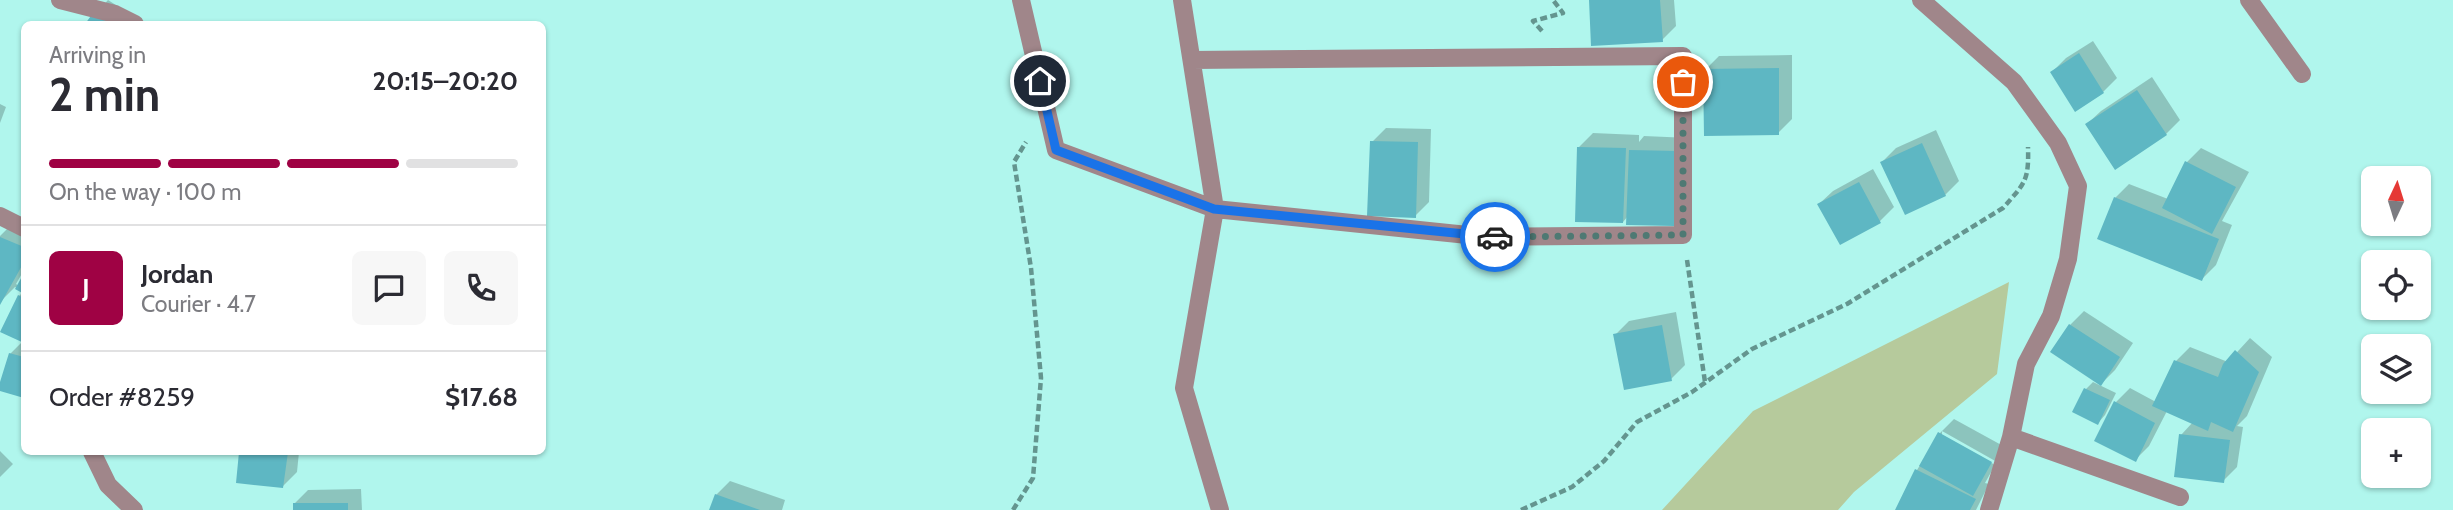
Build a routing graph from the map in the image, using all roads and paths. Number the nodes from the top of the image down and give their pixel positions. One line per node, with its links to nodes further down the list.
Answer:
1 (60, 0): 7 (street)
2 (1021, 0): 11 (street)
3 (1182, 0): 9 (street)
4 (1553, 0): 8 (path)
5 (1921, 0): 18 (street)
6 (2249, 0): 10 (street)
7 (129, 21)
8 (1567, 57): 9 (street); 16 (street)
9 (1192, 60): 13 (street)
10 (2302, 74)
11 (1046, 108): 13 (street); 22 (path)
12 (2027, 141): 17 (path)
13 (1214, 209): 16 (street); 23 (street)
14 (0, 216): 15 (street)
15 (21, 226)
16 (1683, 235): 17 (path)
17 (1705, 382): 24 (path)
18 (2011, 437): 20 (street); 25 (street)
19 (93, 455): 21 (street)
20 (2180, 497)
21 (134, 510)
22 (1013, 510)
23 (1220, 510)
24 (1521, 510)
25 (1990, 510)

